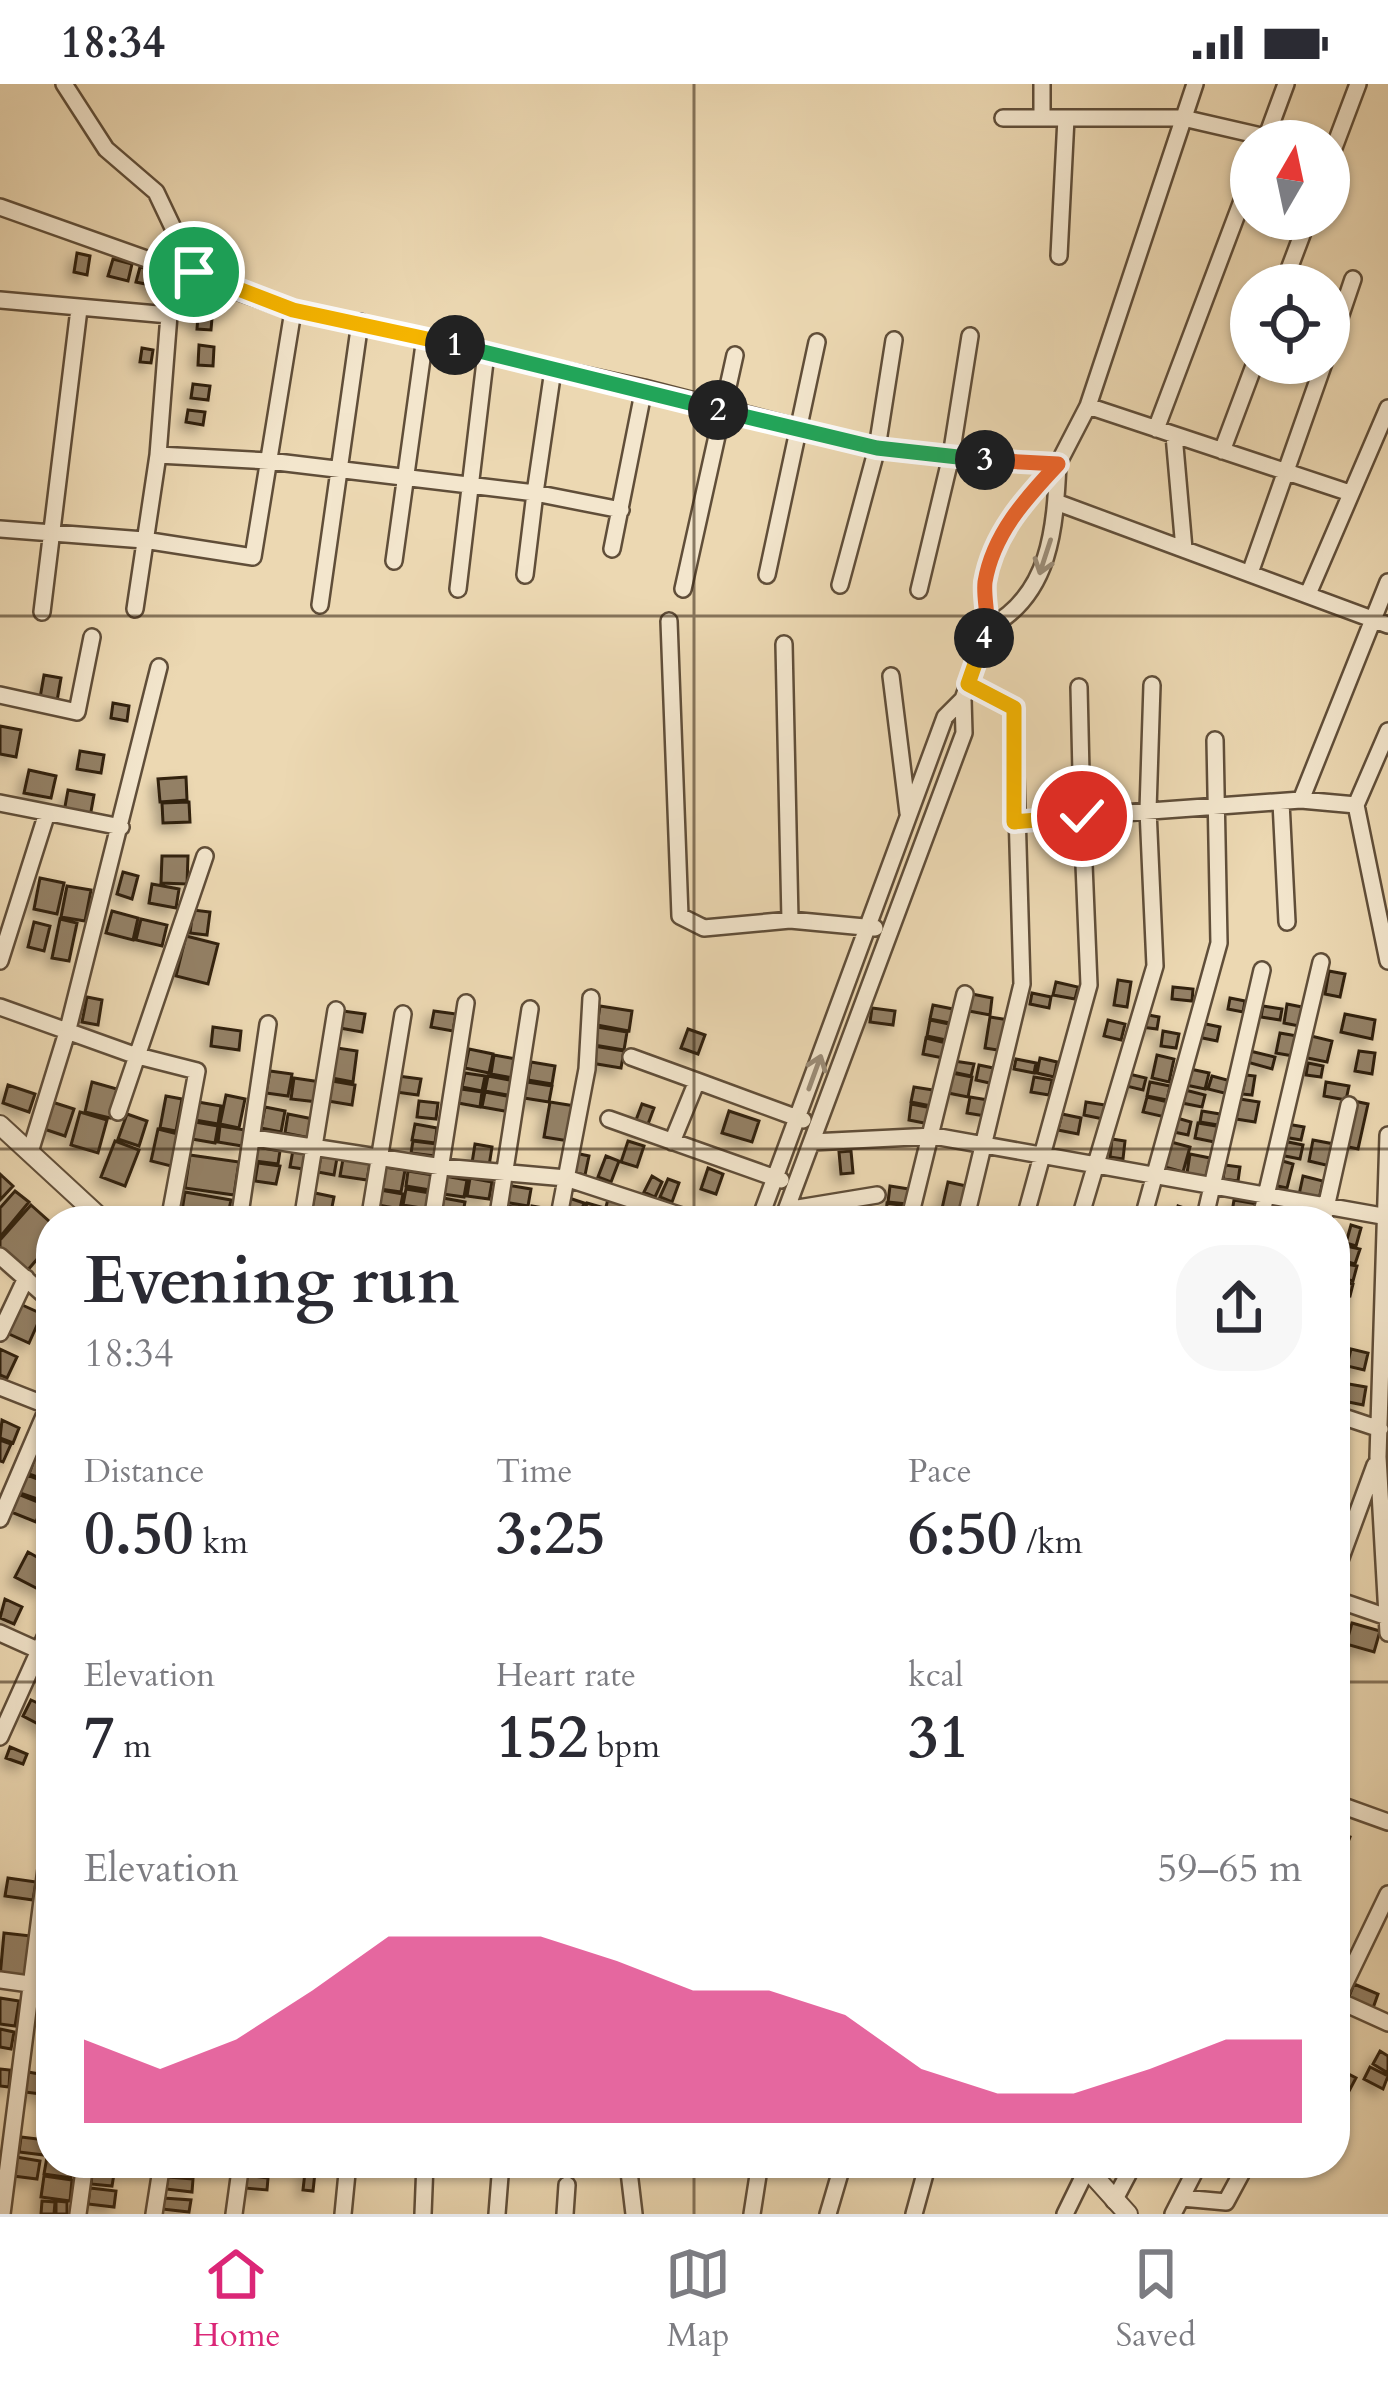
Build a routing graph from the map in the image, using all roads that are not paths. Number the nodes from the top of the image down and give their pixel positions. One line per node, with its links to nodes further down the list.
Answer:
1 (64, 84): 16 (street)
2 (1042, 84): 7 (street)
3 (1195, 84): 9 (street)
4 (1286, 84): 10 (street)
5 (1358, 84): 11 (street)
6 (1003, 118): 7 (street)
7 (1042, 118): 8 (street)
8 (1066, 118): 9 (street); 15 (street)
9 (1183, 118): 12 (street); 33 (street)
10 (1277, 120)
11 (1344, 120)
12 (1230, 129)
13 (0, 207): 16 (street)
14 (1230, 233): 37 (street)
15 (1059, 256)
16 (194, 272): 21 (street)
17 (1353, 279): 18 (street)
18 (1350, 288)
19 (0, 299): 20 (street)
20 (79, 309): 41 (street); 54 (street)
21 (293, 310): 22 (street); 43 (street)
22 (360, 322): 24 (street); 45 (street)
23 (970, 336): 42 (street)
24 (425, 338): 27 (street); 47 (street)
25 (893, 340): 39 (street)
26 (817, 342): 36 (street)
27 (486, 353): 29 (street); 48 (street)
28 (735, 355): 35 (street)
29 (553, 370): 32 (street); 49 (street)
30 (1247, 384): 40 (street)
31 (1317, 384): 46 (street)
32 (644, 388): 35 (street); 52 (street)
33 (1088, 406): 37 (street); 44 (street)
34 (1388, 408): 50 (street)
35 (723, 411): 36 (street); 65 (street)
36 (800, 429): 39 (street); 61 (street)
37 (1156, 429): 38 (street)
38 (1174, 435): 40 (street); 57 (street)
39 (877, 448): 42 (street); 63 (street)
40 (1222, 452): 46 (street)
41 (158, 455): 43 (street); 55 (street)
42 (951, 456): 44 (street); 66 (street)
43 (269, 461): 45 (street); 55 (street)
44 (1058, 464): 51 (street); 73 (street)
45 (340, 469): 47 (street); 68 (street)
46 (1286, 473): 50 (street); 59 (street)
47 (406, 477): 48 (street); 58 (street)
48 (473, 485): 49 (street); 64 (street)
49 (535, 493): 52 (street); 60 (street)
50 (1350, 493): 67 (street)
51 (1056, 502): 57 (street); 73 (street, one-way to 73)
52 (621, 510): 56 (street)
53 (0, 529): 54 (street)
54 (54, 533): 55 (street); 70 (street)
55 (144, 541): 69 (street)
56 (612, 548)
57 (1184, 549): 59 (street)
58 (394, 560)
59 (1250, 573): 67 (street)
60 (525, 574)
61 (766, 575)
62 (1388, 582): 72 (street)
63 (841, 585)
64 (458, 589)
65 (683, 589)
66 (919, 590)
67 (1308, 595): 72 (street)
68 (320, 605)
69 (135, 609)
70 (42, 612)
71 (668, 620): 99 (street)
72 (1380, 621): 84 (street)
73 (988, 628): 80 (street)
74 (92, 638): 81 (street)
75 (784, 644): 99 (street)
76 (159, 667): 94 (street)
77 (891, 676): 91 (street)
78 (1152, 685): 89 (street)
79 (1079, 687): 92 (street)
80 (966, 692): 91 (street); 93 (street); 96 (street)
81 (0, 695)
82 (1388, 731): 87 (street)
83 (1215, 740): 88 (street)
84 (1301, 800): 85 (street); 87 (street)
85 (1281, 802): 88 (street); 100 (street)
86 (0, 803): 90 (street)
87 (1356, 805): 98 (street)
88 (1216, 808): 89 (street); 137 (street)
89 (1148, 810): 92 (street); 134 (street)
90 (46, 813): 94 (street); 103 (street)
91 (908, 815): 96 (street); 101 (street)
92 (1082, 816): 93 (street); 132 (street)
93 (1014, 822): 129 (street)
94 (122, 827): 115 (street)
95 (206, 856): 116 (street)
96 (916, 857): 102 (street)
97 (1388, 876): 98 (street)
98 (1376, 902): 104 (street)
99 (790, 920): 101 (street)
100 (1287, 922)
101 (868, 928): 102 (street); 121 (street, one-way to 101)
102 (889, 930): 124 (street)
103 (0, 961)
104 (1388, 961)
105 (1321, 962): 143 (street)
106 (1262, 970): 141 (street)
107 (965, 994): 126 (street)
108 (591, 998): 138 (street)
109 (466, 1003): 135 (street)
110 (0, 1007): 115 (street)
111 (530, 1009): 136 (street)
112 (336, 1010): 130 (street)
113 (403, 1014): 133 (street)
114 (268, 1024): 127 (street)
115 (68, 1029): 116 (street); 131 (street)
116 (134, 1055): 120 (street); 145 (street)
117 (631, 1057): 118 (street)
118 (697, 1081): 121 (street); 128 (street)
119 (1349, 1105): 164 (street)
120 (118, 1112)
121 (798, 1118): 124 (street); 139 (street)
122 (609, 1119): 128 (street)
123 (0, 1124): 131 (street)
124 (814, 1134): 126 (street); 140 (street)
125 (1388, 1135): 166 (street)
126 (934, 1136): 129 (street); 156 (street)
127 (254, 1138): 130 (street); 146 (street)
128 (672, 1142): 139 (street)
129 (987, 1144): 132 (street); 157 (street)
130 (316, 1147): 133 (street); 147 (street)
131 (31, 1152): 144 (street)
132 (1043, 1152): 134 (street); 158 (street)
133 (379, 1157): 135 (street); 148 (street)
134 (1095, 1162): 137 (street); 159 (street)
135 (442, 1167): 136 (street); 149 (street)
136 (504, 1173): 138 (street); 150 (street)
137 (1155, 1174): 141 (street); 160 (street)
138 (566, 1178): 151 (street); 152 (street)
139 (776, 1178): 140 (street); 153 (street)
140 (794, 1185): 154 (street)
141 (1214, 1185): 143 (street); 161 (street)
142 (877, 1195): 155 (street)
143 (1266, 1198): 162 (street); 163 (street)
144 (88, 1206)
145 (172, 1206)
146 (242, 1206)
147 (305, 1206)
148 (371, 1206)
149 (435, 1206)
150 (499, 1206)
151 (561, 1206)
152 (651, 1206)
153 (765, 1206)
154 (787, 1206)
155 (826, 1206)
156 (913, 1206)
157 (969, 1206)
158 (1028, 1206)
159 (1083, 1206)
160 (1146, 1206)
161 (1208, 1206)
162 (1264, 1206)
163 (1296, 1206)
164 (1327, 1206)
165 (1350, 1215): 166 (street)
166 (1382, 1216): 170 (street)
167 (0, 1256): 168 (street)
168 (26, 1278): 169 (street); 171 (street)
169 (36, 1287)
170 (1384, 1299): 175 (street)
171 (0, 1333)
172 (0, 1387): 173 (street)
173 (36, 1399)
174 (1350, 1422): 175 (street)
175 (1380, 1429): 177 (street)
176 (36, 1436): 178 (street)
177 (1378, 1457): 179 (street); 181 (street)
178 (0, 1520)
179 (1350, 1533)
180 (1350, 1604): 181 (street)
181 (1387, 1617): 183 (street)
182 (0, 1633): 184 (street)
183 (1388, 1633)
184 (36, 1649)
185 (36, 1670): 186 (street)
186 (0, 1737)
187 (1350, 1809): 188 (street)
188 (1388, 1822)
189 (1388, 1894): 191 (street)
190 (36, 1930): 193 (street)
191 (1350, 1972)
192 (0, 1980): 193 (street)
193 (28, 1984): 194 (street); 215 (street)
194 (36, 1985)
195 (1350, 2007): 196 (street)
196 (1388, 2023)
197 (83, 2178): 216 (street)
198 (160, 2178): 217 (street)
199 (239, 2178): 218 (street)
200 (347, 2178): 219 (street)
201 (424, 2178): 220 (street)
202 (500, 2178): 221 (street)
203 (630, 2178): 223 (street)
204 (758, 2178): 224 (street)
205 (839, 2178): 225 (street)
206 (924, 2178): 226 (street)
207 (1079, 2178): 227 (street)
208 (1095, 2178): 214 (street)
209 (1130, 2178): 214 (street)
210 (1192, 2178): 213 (street)
211 (1239, 2178): 213 (street)
212 (567, 2185): 222 (street)
213 (1182, 2198): 228 (street)
214 (1121, 2207)
215 (2, 2214)
216 (78, 2214)
217 (154, 2214)
218 (234, 2214)
219 (343, 2214)
220 (423, 2214)
221 (497, 2214)
222 (565, 2214)
223 (634, 2214)
224 (752, 2214)
225 (828, 2214)
226 (914, 2214)
227 (1065, 2214)
228 (1173, 2214)

